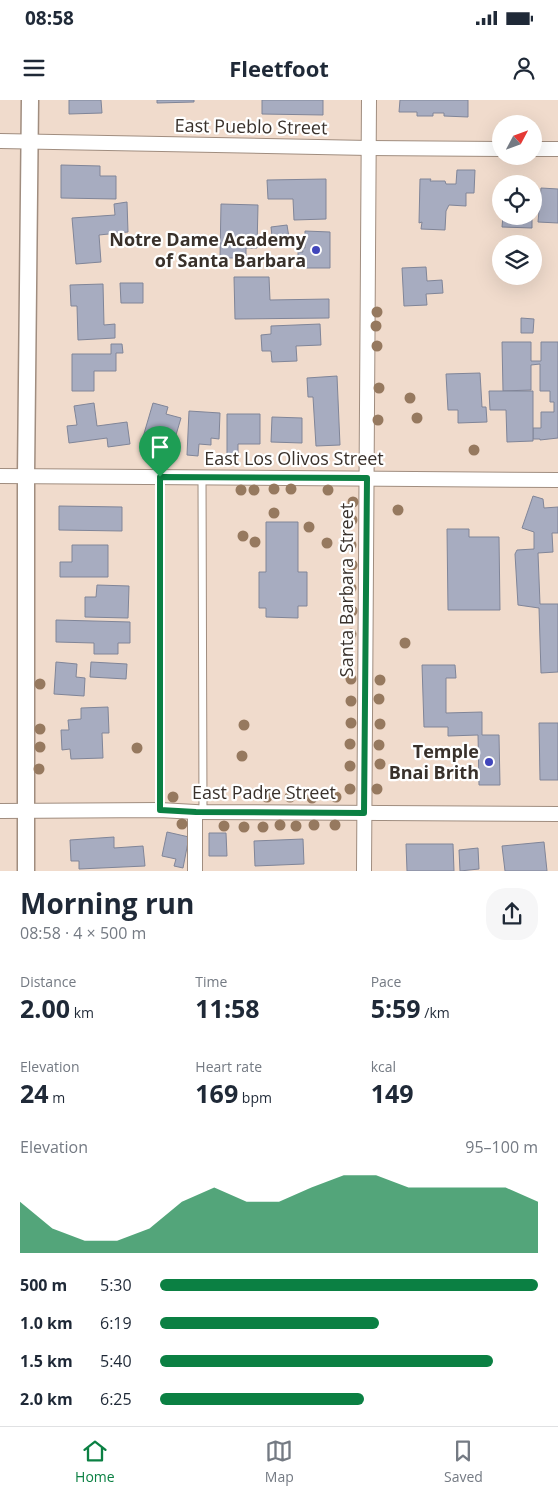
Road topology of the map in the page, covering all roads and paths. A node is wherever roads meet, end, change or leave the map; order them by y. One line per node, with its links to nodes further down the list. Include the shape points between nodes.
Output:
1 (30, 100): 4 (street)
2 (369, 100): 5 (street, Santa Barbara Street)
3 (0, 141): 4 (street, East Pueblo Street)
4 (30, 141): 5 (street, East Pueblo Street); 10 (street)
5 (369, 148): 6 (street, East Pueblo Street); 13 (street, Santa Barbara Street)
6 (492, 149)
7 (542, 149): 8 (street)
8 (558, 149)
9 (0, 476): 10 (street, East Los Olivos Street)
10 (26, 476): 11 (street, East Los Olivos Street); 17 (street)
11 (160, 477): 12 (street, East Los Olivos Street); 15 (lane)
12 (202, 477): 13 (street, East Los Olivos Street); 18 (lane)
13 (367, 478): 14 (street, East Los Olivos Street); 19 (street, Santa Barbara Street)
14 (558, 480)
15 (160, 810): 17 (street, East Padre Street); 18 (street, East Padre Street)
16 (0, 811): 17 (street, East Padre Street)
17 (26, 812): 21 (street)
18 (199, 812): 19 (street, East Padre Street); 22 (street)
19 (364, 813): 20 (street, East Padre Street); 23 (street, Santa Barbara Street)
20 (558, 814)
21 (26, 871)
22 (195, 871)
23 (364, 871)

